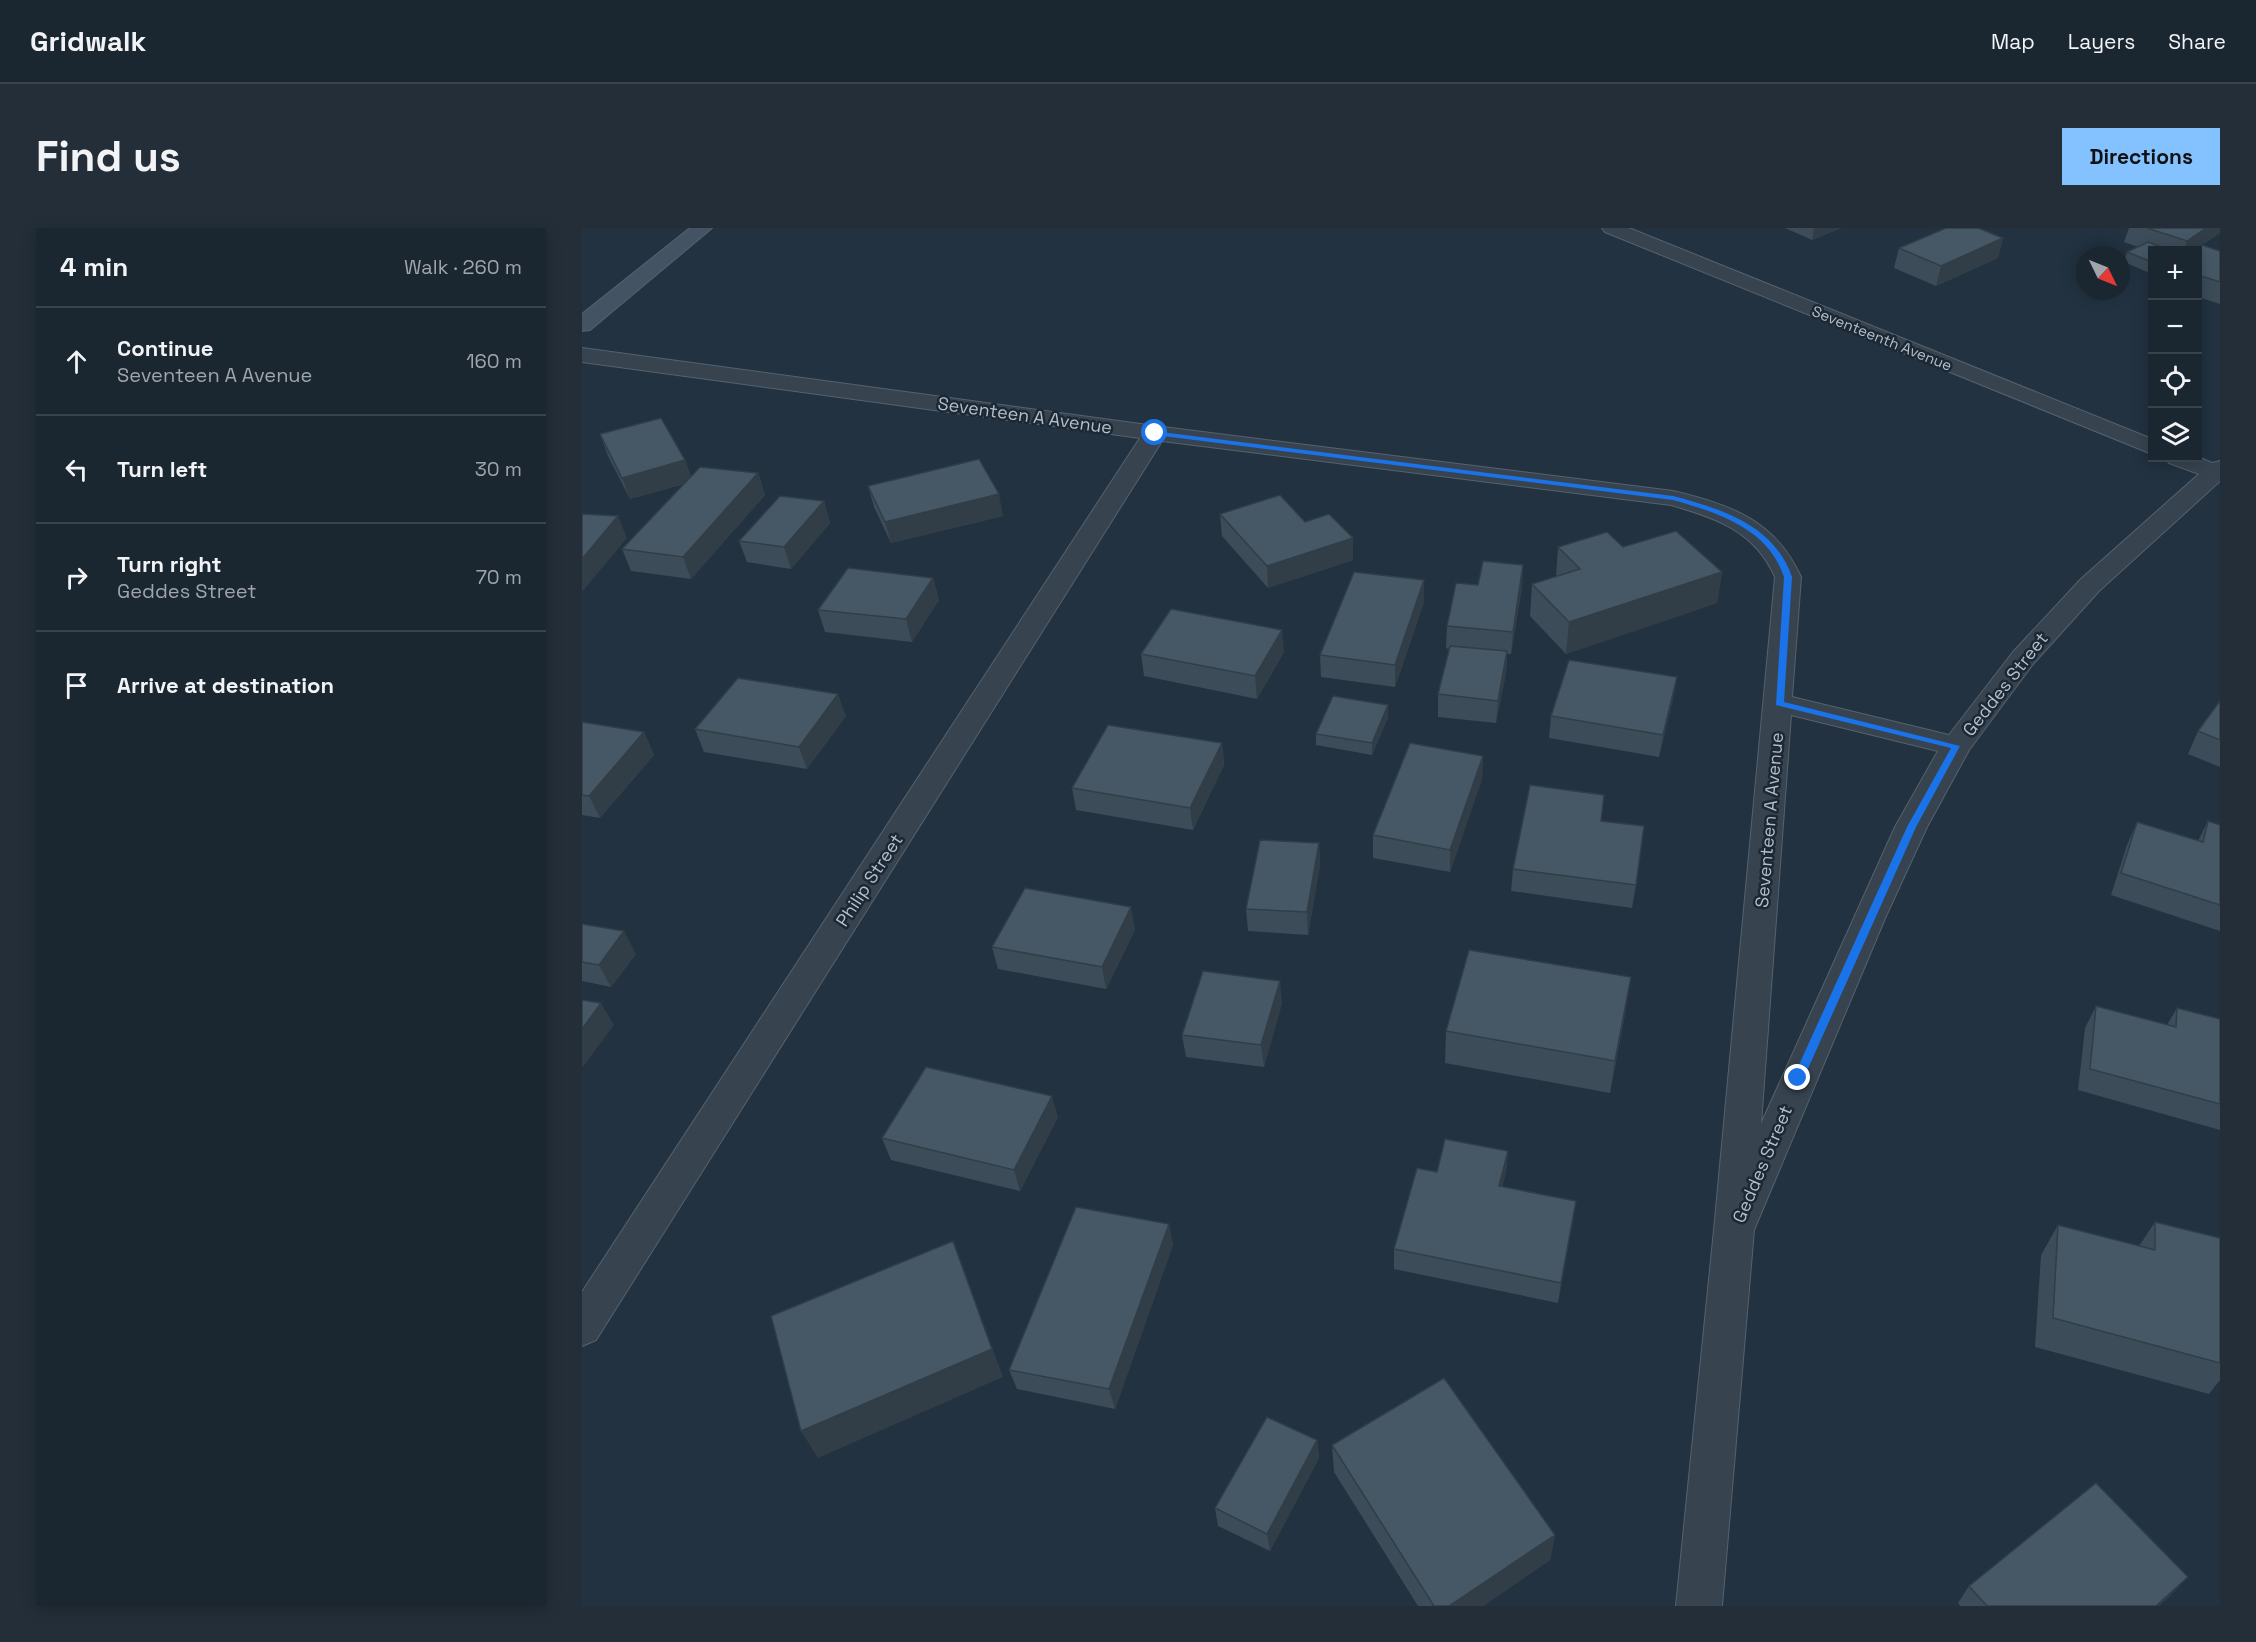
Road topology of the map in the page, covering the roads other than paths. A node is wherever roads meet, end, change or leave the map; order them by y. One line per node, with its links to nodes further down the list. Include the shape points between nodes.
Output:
1 (702, 228): 3 (main road)
2 (1612, 228): 6 (street, Seventeenth Avenue)
3 (582, 324)
4 (582, 355): 5 (street, Seventeen A Avenue)
5 (1155, 433): 9 (street, Seventeen A Avenue, via 1673,498 1716,510 1750,527 1783,561 1788,577); 12 (street, Philip Street)
6 (2148, 445)
7 (2189, 462): 8 (street)
8 (2218, 472): 10 (street, Geddes Street, via 2058,618)
9 (1779, 703): 10 (street); 11 (street, Seventeen A Avenue)
10 (1956, 746): 11 (street, Geddes Street, via 1911,827 1870,916)
11 (1734, 1230): 13 (street, Geddes Street)
12 (582, 1327)
13 (1699, 1606)

